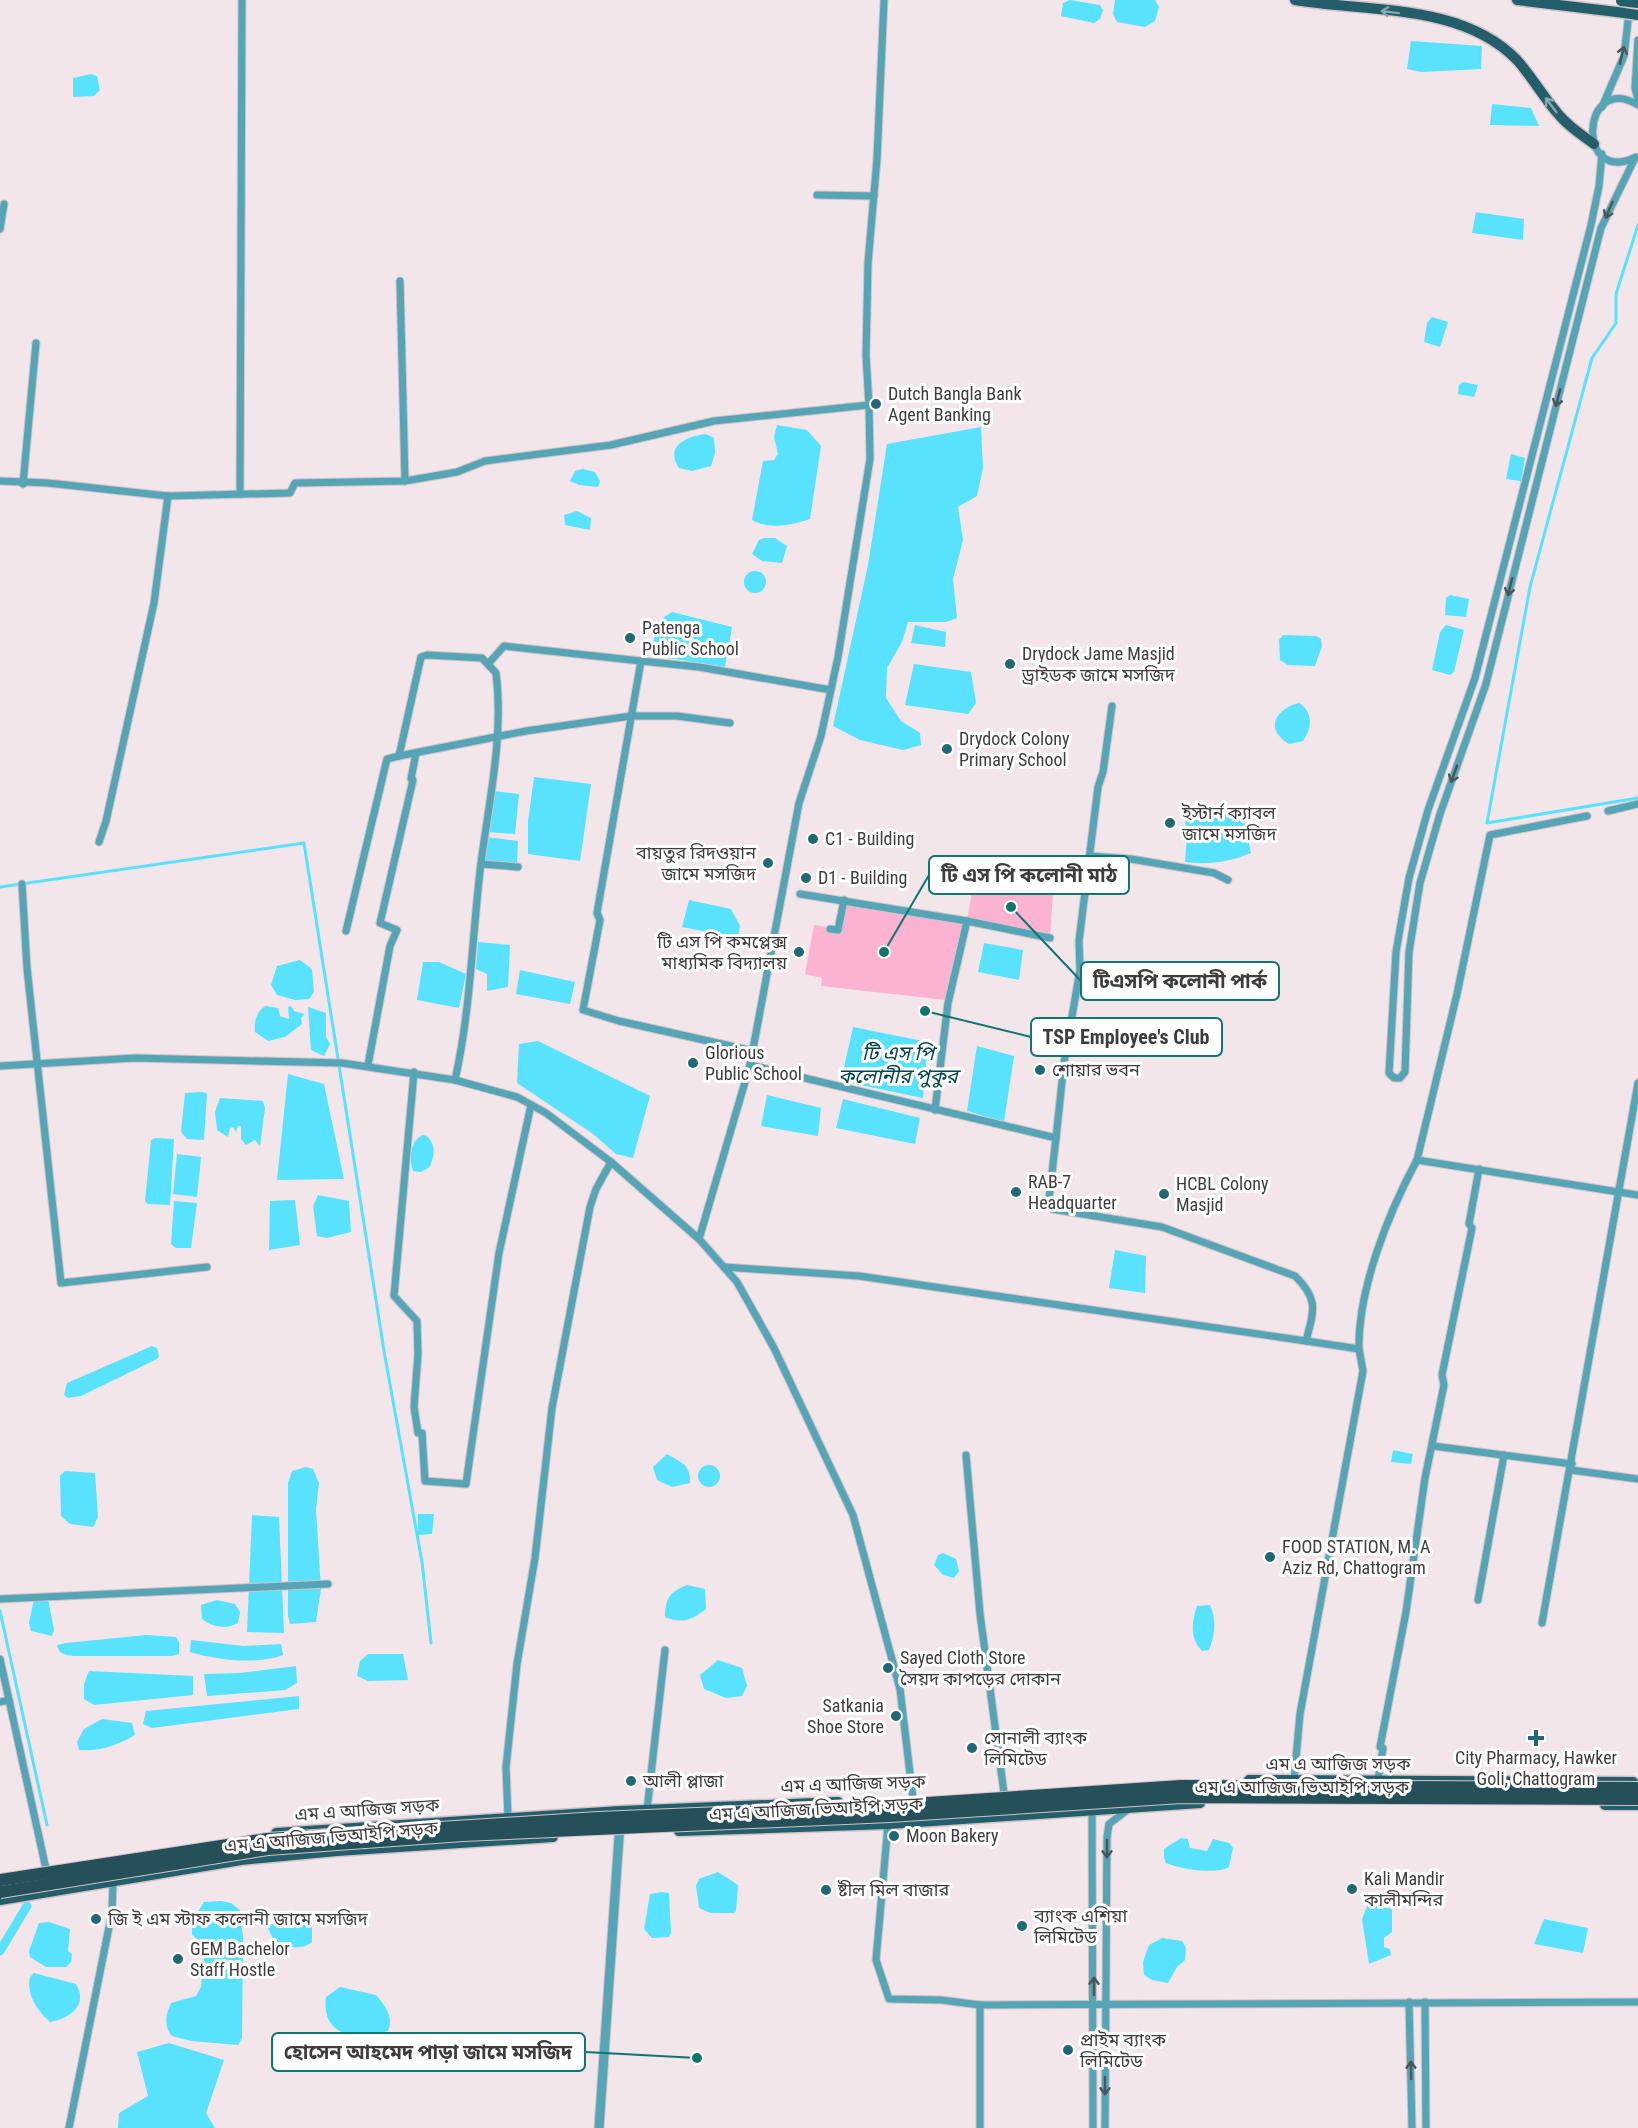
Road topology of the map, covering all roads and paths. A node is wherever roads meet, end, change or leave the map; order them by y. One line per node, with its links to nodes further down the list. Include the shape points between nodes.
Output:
1 (242, 0): 27 (street)
2 (884, 0): 18 (street)
3 (1295, 0): 14 (main road, one-way to 3, via 1558,115 1516,60 1476,33 1437,18)
4 (1517, 0): 9 (main road, bridge)
5 (1615, 0): 7 (main road)
6 (1631, 0): 13 (street, one-way to 6, via 1624,56)
7 (1621, 1): 8 (main road, bridge)
8 (1638, 3)
9 (1638, 15)
10 (1638, 40): 11 (street)
11 (1638, 99)
12 (1638, 105): 13 (street, via 1621,100)
13 (1602, 107): 14 (street, via 1592,124)
14 (1594, 144): 15 (street)
15 (1602, 154): 16 (street, via 1622,161); 16 (street, one-way to 15, via 1601,228 1486,684 1420,883 1409,952 1405,1072 1394,1078 1389,1073 1396,952 1409,878 1428,810 1475,678 1590,225)
16 (1636, 157)
17 (817, 195): 18 (street)
18 (874, 196): 23 (street, via 867,263)
19 (4, 204): 20 (street)
20 (0, 229)
21 (400, 280): 25 (street)
22 (36, 343): 26 (street)
23 (869, 405): 25 (street, via 714,422 611,445 485,461); 31 (street, via 870,459)
24 (0, 481): 26 (street)
25 (405, 481): 27 (street, via 295,483 290,493)
26 (23, 484): 28 (street, via 48,483)
27 (240, 494): 28 (street)
28 (168, 496): 41 (street, via 154,603)
29 (641, 661): 30 (street, via 504,646); 31 (street); 33 (street)
30 (488, 664): 35 (street, via 496,673 498,685); 37 (street, via 482,658 421,657)
31 (831, 690): 53 (street, via 800,803)
32 (1112, 706): 42 (street)
33 (631, 716): 34 (street, via 677,716); 35 (street); 53 (street, via 607,843 597,913 600,920 583,1010 619,1022)
34 (730, 723)
35 (496, 737): 36 (street); 43 (street)
36 (416, 753): 37 (street); 55 (street, via 380,923 397,930 390,946)
37 (399, 756): 51 (street, via 387,759)
38 (1638, 804): 39 (street)
39 (1608, 811)
40 (1587, 816): 64 (street, via 1490,835)
41 (99, 843)
42 (1089, 856): 45 (street, via 1214,873); 63 (street, via 1079,941 1080,970)
43 (481, 864): 44 (street); 59 (street, via 465,1035)
44 (518, 867)
45 (1228, 880)
46 (22, 884): 54 (street)
47 (800, 894): 48 (street)
48 (844, 900): 49 (street); 50 (street, via 838,930)
49 (967, 921): 52 (street); 62 (street, via 948,1003)
50 (830, 929)
51 (346, 931)
52 (1050, 938)
53 (753, 1051): 56 (street)
54 (38, 1065): 55 (street, via 135,1058); 57 (street); 70 (street, via 62,1283)
55 (368, 1065): 58 (street)
56 (750, 1065): 62 (street); 69 (street)
57 (0, 1066)
58 (414, 1072): 59 (street); 61 (street, via 394,1296 417,1321 414,1407 418,1433 422,1433 425,1481 466,1484 499,1253)
59 (455, 1080): 61 (street, via 517,1097)
60 (1638, 1083): 67 (street)
61 (531, 1105): 65 (street)
62 (935, 1110): 63 (street)
63 (1056, 1138): 72 (street, via 1048,1199 1052,1209 1162,1227 1295,1276 1310,1291 1313,1301)
64 (1417, 1160): 66 (street); 73 (street, via 1378,1245 1361,1320)
65 (611, 1162): 69 (street); 100 (street, via 590,1207 552,1408 535,1558 512,1705 506,1767)
66 (1479, 1170): 67 (street); 74 (street)
67 (1617, 1192): 68 (street); 77 (street)
68 (1638, 1196)
69 (699, 1239): 71 (street)
70 (207, 1267)
71 (724, 1267): 72 (street, via 859,1276); 93 (street, via 737,1282 774,1348 853,1515 900,1689)
72 (1306, 1341): 73 (street)
73 (1359, 1348): 87 (street, via 1363,1371 1300,1714)
74 (1433, 1446): 76 (street); 88 (street, via 1380,1747 1383,1748)
75 (966, 1455): 92 (street, via 980,1614)
76 (1504, 1455): 77 (street); 81 (street)
77 (1571, 1467): 78 (street); 82 (street)
78 (1638, 1479)
79 (328, 1584): 80 (street)
80 (0, 1599)
81 (1478, 1600)
82 (1542, 1623)
83 (665, 1650): 97 (street)
84 (0, 1659): 85 (street)
85 (9, 1700): 86 (street); 103 (street)
86 (0, 1702)
87 (1294, 1780): 88 (main road, এম এ আজিজ সড়ক); 90 (main road, এম এ আজিজ সড়ক, via 1197,1780)
88 (1378, 1780): 89 (main road, এম এ আজিজ সড়ক)
89 (1638, 1782)
90 (1092, 1787): 92 (main road, এম এ আজিজ সড়ক); 98 (street)
91 (1638, 1788): 104 (highway, bridge, via 1182,1786 867,1807 576,1819 267,1839)
92 (1004, 1792): 93 (main road, এম এ আজিজ সড়ক)
93 (913, 1799): 97 (main road, এম এ আজিজ সড়ক)
94 (1638, 1799): 106 (highway, bridge, via 1181,1797 890,1816 453,1836 268,1849)
95 (1638, 1805): 96 (main road, এম এ আজিজ ভিআইপি সড়ক)
96 (1136, 1806): 98 (main road, এম এ আজিজ ভিআইপি সড়ক); 111 (street, one-way to 111, via 1109,1824)
97 (647, 1810): 99 (main road, এম এ আজিজ সড়ক)
98 (1093, 1810): 101 (main road, এম এ আজিজ ভিআইপি সড়ক); 113 (street, one-way to 98)
99 (620, 1811): 100 (main road, এম এ আজিজ সড়ক); 102 (street)
100 (508, 1818): 103 (main road, এম এ আজিজ সড়ক, via 267,1834)
101 (888, 1824): 102 (main road, এম এ আজিজ ভিআইপি সড়ক); 112 (street, via 876,1959 889,1999)
102 (619, 1833): 105 (main road, এম এ আজিজ ভিআইপি সড়ক, via 241,1860); 115 (street)
103 (46, 1869): 104 (main road, এম এ আজিজ সড়ক)
104 (0, 1878)
105 (113, 1882): 107 (main road, এম এ আজিজ ভিআইপি সড়ক); 114 (street, via 112,1912)
106 (0, 1892)
107 (0, 1900)
108 (1409, 2002): 109 (street); 111 (street); 119 (street, one-way to 108)
109 (1425, 2002): 110 (street); 120 (street)
110 (1638, 2002)
111 (1105, 2004): 113 (street); 118 (street, one-way to 118)
112 (980, 2005): 113 (street); 116 (street)
113 (1094, 2005): 117 (street)
114 (69, 2128)
115 (599, 2128)
116 (980, 2128)
117 (1093, 2128)
118 (1105, 2128)
119 (1412, 2128)
120 (1426, 2128)

